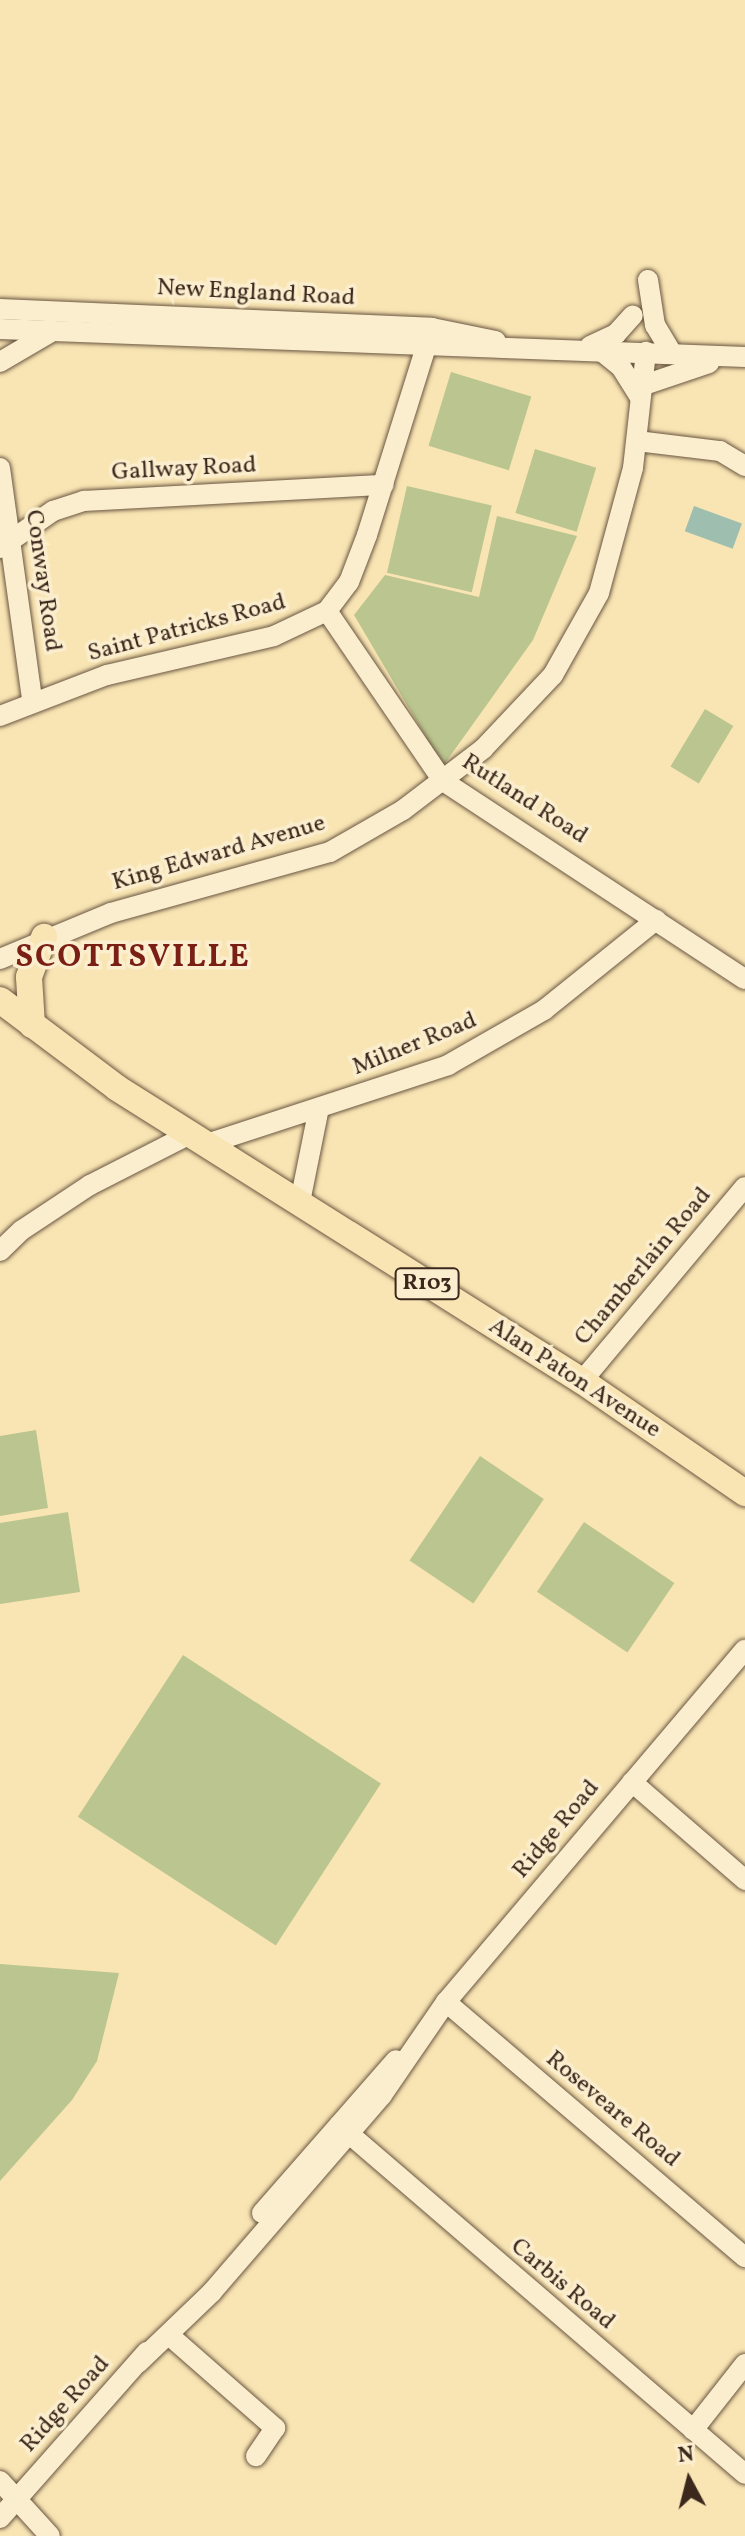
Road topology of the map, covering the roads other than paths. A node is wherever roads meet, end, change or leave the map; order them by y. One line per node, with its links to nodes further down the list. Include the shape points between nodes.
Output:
1 (648, 280): 9 (street, via 655,325)
2 (0, 309): 6 (street, New England Road)
3 (633, 315): 7 (street, via 616,334)
4 (0, 329): 5 (street, New England Road)
5 (54, 330): 6 (street, New England Road); 11 (street)
6 (430, 337): 7 (street, New England Road); 16 (street, Saint Patricks Road)
7 (578, 349): 8 (street, New England Road)
8 (600, 350): 12 (street, New England Road); 12 (street, via 621,367)
9 (672, 353): 10 (street, New England Road); 12 (street, New England Road)
10 (745, 357): 12 (street)
11 (0, 362)
12 (640, 370): 13 (street, King Edward Avenue)
13 (637, 441): 14 (street, via 720,451); 21 (street, King Edward Avenue, via 608,567 574,645 522,711)
14 (745, 466)
15 (0, 468): 17 (street, Conway Road)
16 (384, 485): 17 (street, Gallway Road, via 84,501 53,511); 18 (street, Saint Patricks Road, via 349,582)
17 (6, 544): 19 (street, Conway Road)
18 (327, 611): 19 (street, Saint Patricks Road, via 274,636 107,675); 21 (street, Rutland Road)
19 (32, 700): 20 (street, Saint Patricks Road)
20 (0, 716)
21 (443, 781): 22 (street, Rutland Road); 23 (street, King Edward Avenue, via 330,852)
22 (656, 920): 25 (street, Rutland Road); 30 (street, Milner Road, via 588,979 495,1041 448,1065)
23 (44, 937): 24 (street, King Edward Avenue); 28 (main road, via 29,977)
24 (0, 959)
25 (745, 979)
26 (0, 1000): 28 (main road, Alan Paton Avenue / R103)
27 (0, 1017): 29 (main road, Alan Paton Avenue / R103, via 63,1063)
28 (32, 1025): 29 (main road, Alan Paton Avenue / R103)
29 (117, 1088): 31 (main road, Alan Paton Avenue / R103)
30 (319, 1108): 31 (street, Milner Road); 33 (street)
31 (199, 1139): 33 (main road, Alan Paton Avenue / R103); 34 (street, Milner Road, via 90,1185)
32 (745, 1187): 35 (street, Chamberlain Road)
33 (300, 1202): 35 (main road, Alan Paton Avenue / R103)
34 (0, 1251)
35 (582, 1381): 36 (main road, Alan Paton Avenue / R103)
36 (745, 1493)
37 (745, 1650): 38 (street, Ridge Road)
38 (632, 1782): 39 (street); 40 (street, Ridge Road)
39 (745, 1880)
40 (446, 2002): 41 (street, Ridge Road, via 382,2095); 42 (street, Roseveare Road)
41 (343, 2128): 43 (street, Ridge Road); 44 (street, Ridge Road); 46 (street, Carbis Road)
42 (745, 2257)
43 (170, 2336): 44 (street, Ridge Road); 47 (street, via 275,2428)
44 (138, 2363): 50 (street, Ridge Road)
45 (745, 2364): 46 (street)
46 (693, 2430): 48 (street, Carbis Road)
47 (256, 2456)
48 (745, 2474)
49 (0, 2481): 50 (street)
50 (18, 2497): 51 (street, Ridge Road); 52 (street)
51 (0, 2518)
52 (50, 2536)

